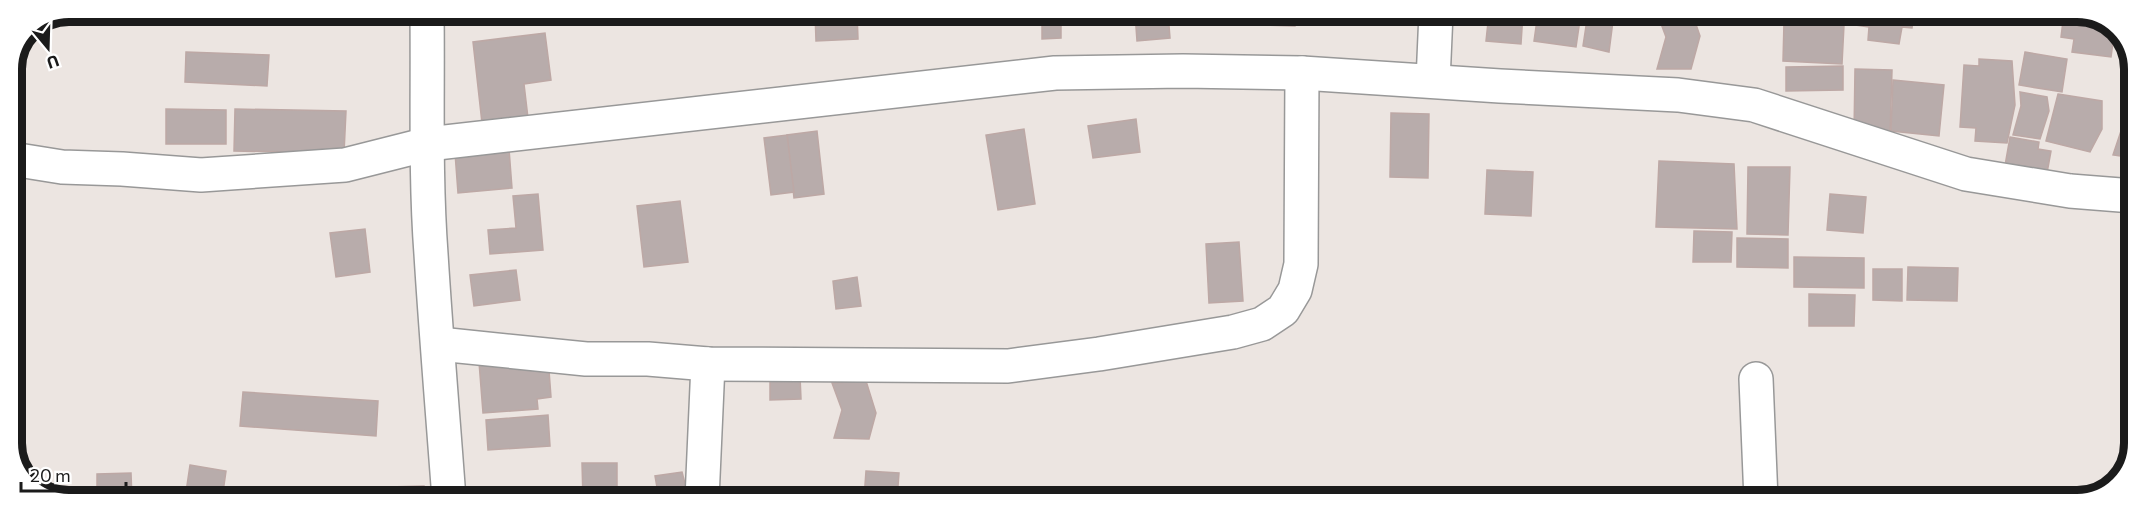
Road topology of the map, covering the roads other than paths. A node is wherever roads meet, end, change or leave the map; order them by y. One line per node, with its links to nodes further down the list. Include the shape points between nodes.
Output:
1 (428, 23): 5 (street)
2 (1436, 23): 4 (street)
3 (1302, 72): 4 (street); 5 (street, via 1055,73); 9 (street, via 1300,264 1295,290 1283,310 1262,324 1133,349 1008,366)
4 (1433, 81): 7 (street, via 1678,95 1754,105 1966,174)
5 (428, 144): 6 (street, via 345,165 201,175 62,167); 8 (street, via 430,252)
6 (22, 161)
7 (2123, 195)
8 (439, 344): 9 (street, via 586,358); 11 (street)
9 (708, 364): 12 (street)
10 (1756, 379): 13 (street)
11 (448, 490)
12 (702, 490)
13 (1761, 490)

